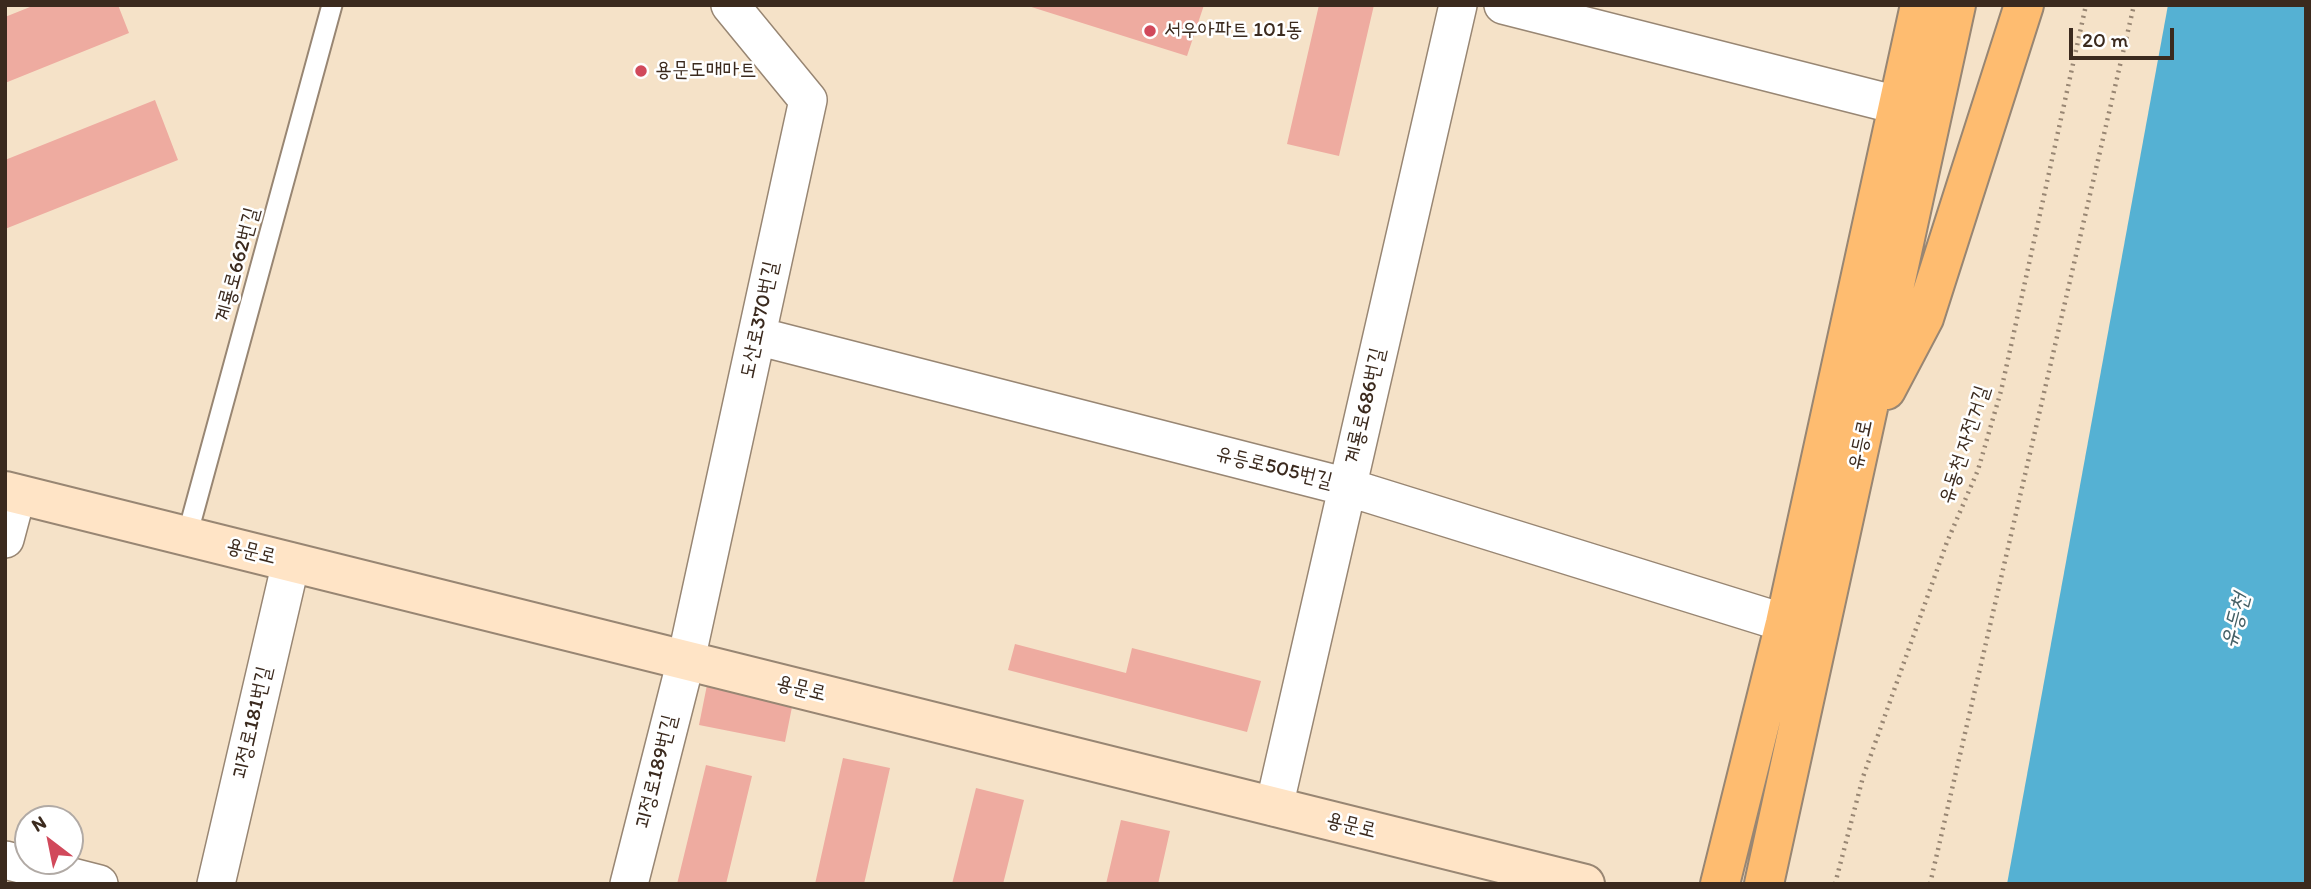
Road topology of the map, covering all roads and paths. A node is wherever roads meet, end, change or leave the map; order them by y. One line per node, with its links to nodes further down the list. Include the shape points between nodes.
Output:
1 (332, 5): 15 (lane, 계룡로662번길)
2 (730, 5): 11 (street, 도산로370번길, via 808,100)
3 (1458, 5): 13 (street, 계룡로686번길)
4 (1503, 5): 10 (street)
5 (1920, 5): 10 (main road, 유등로)
6 (1956, 5): 12 (main road, 유등로)
7 (2024, 5): 12 (main road, via 1924,318)
8 (2086, 5): 28 (path, 유동천 자전거길, via 2001,391 1978,470 1947,541 1863,777)
9 (2134, 5): 29 (path)
10 (1897, 105): 18 (main road, 유등로)
11 (757, 336): 13 (street, 유등로505번길); 19 (street, 도산로370번길)
12 (1865, 428): 27 (main road, 유등로)
13 (1347, 487): 18 (street, 유등로505번길); 20 (street, 계룡로686번길)
14 (11, 493): 15 (street, 용문로); 16 (street, 용문로)
15 (187, 537): 17 (street, 용문로)
16 (5, 539)
17 (290, 562): 19 (street, 용문로); 23 (street, 괴정로181번길)
18 (1786, 623): 26 (main road, 유등로)
19 (686, 660): 20 (street, 용문로); 24 (street, 괴정로189번길)
20 (1273, 807): 25 (street, 용문로)
21 (5, 860): 22 (street)
22 (99, 884)
23 (216, 884)
24 (629, 884)
25 (1585, 884)
26 (1720, 884)
27 (1764, 884)
28 (1835, 884)
29 (1930, 884)

